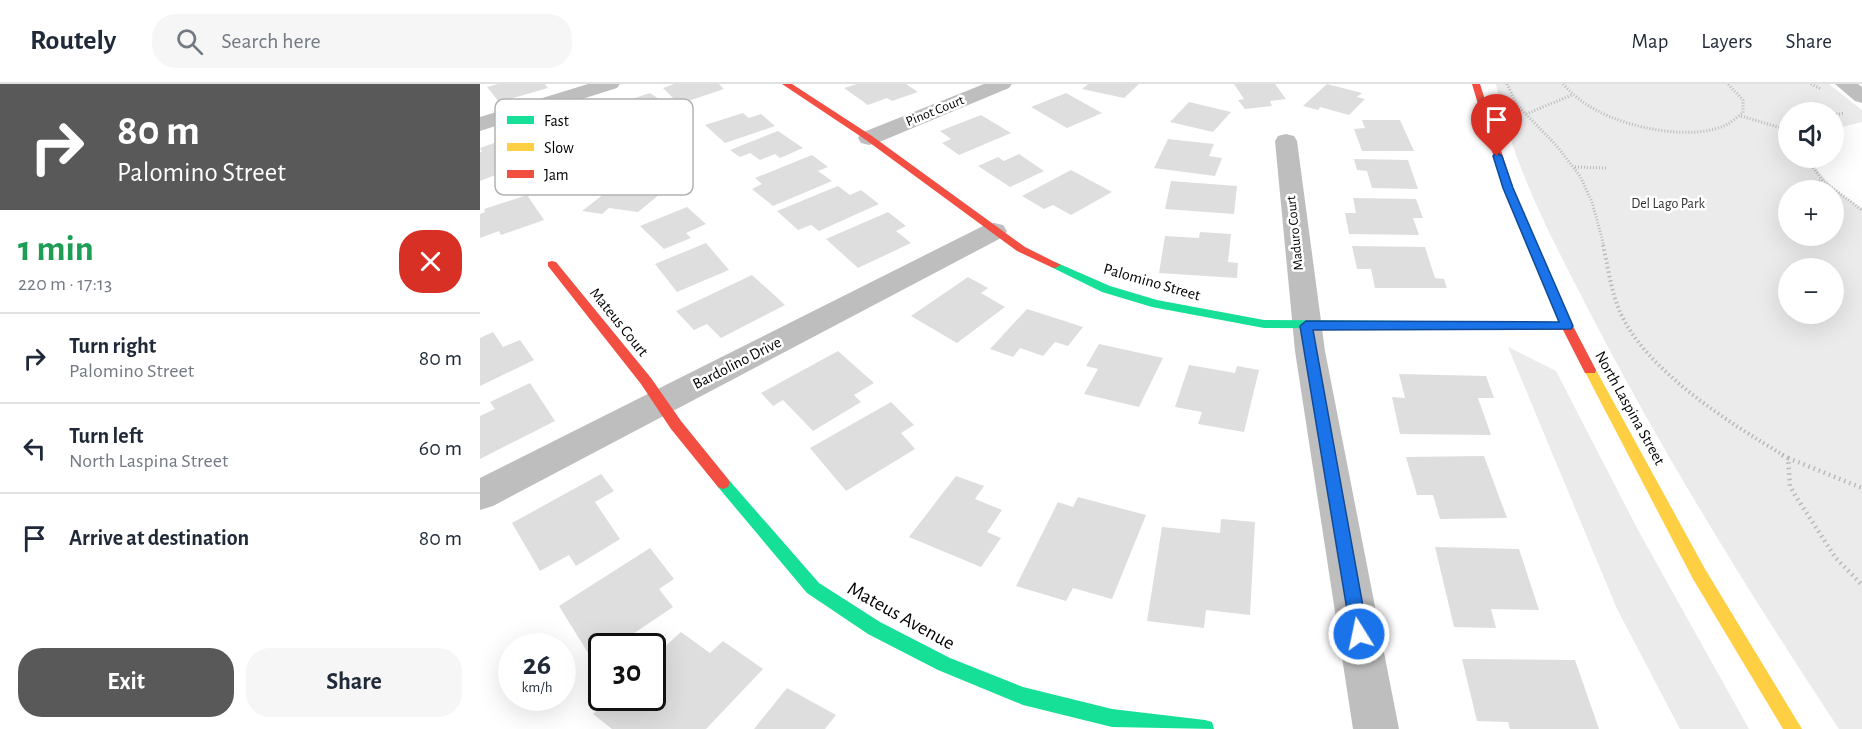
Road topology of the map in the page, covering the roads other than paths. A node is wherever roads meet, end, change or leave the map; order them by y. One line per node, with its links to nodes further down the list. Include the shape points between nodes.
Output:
1 (610, 84): 7 (street)
2 (786, 84): 10 (street, Palomino Street)
3 (1002, 84): 10 (street, Pinot Court)
4 (1476, 84): 15 (street, North Laspina Street, via 1508,188)
5 (1845, 84): 6 (street)
6 (1862, 97)
7 (561, 99)
8 (495, 119): 9 (street)
9 (480, 124)
10 (868, 138): 12 (street, Palomino Street)
11 (1286, 141): 14 (street, Maduro Court)
12 (994, 231): 14 (street, Palomino Street, via 1021,249 1116,292 1209,316); 16 (street, Bardolino Drive)
13 (552, 264): 16 (street, Mateus Court)
14 (1306, 326): 15 (street, Palomino Street); 19 (street, Maduro Court)
15 (1566, 326): 20 (street, North Laspina Street, via 1699,573)
16 (660, 402): 17 (street, Bardolino Drive); 18 (street, Mateus Avenue, via 754,521 813,588 874,628 944,664 1023,696 1112,718)
17 (480, 495)
18 (1205, 729)
19 (1376, 729)
20 (1793, 729)

